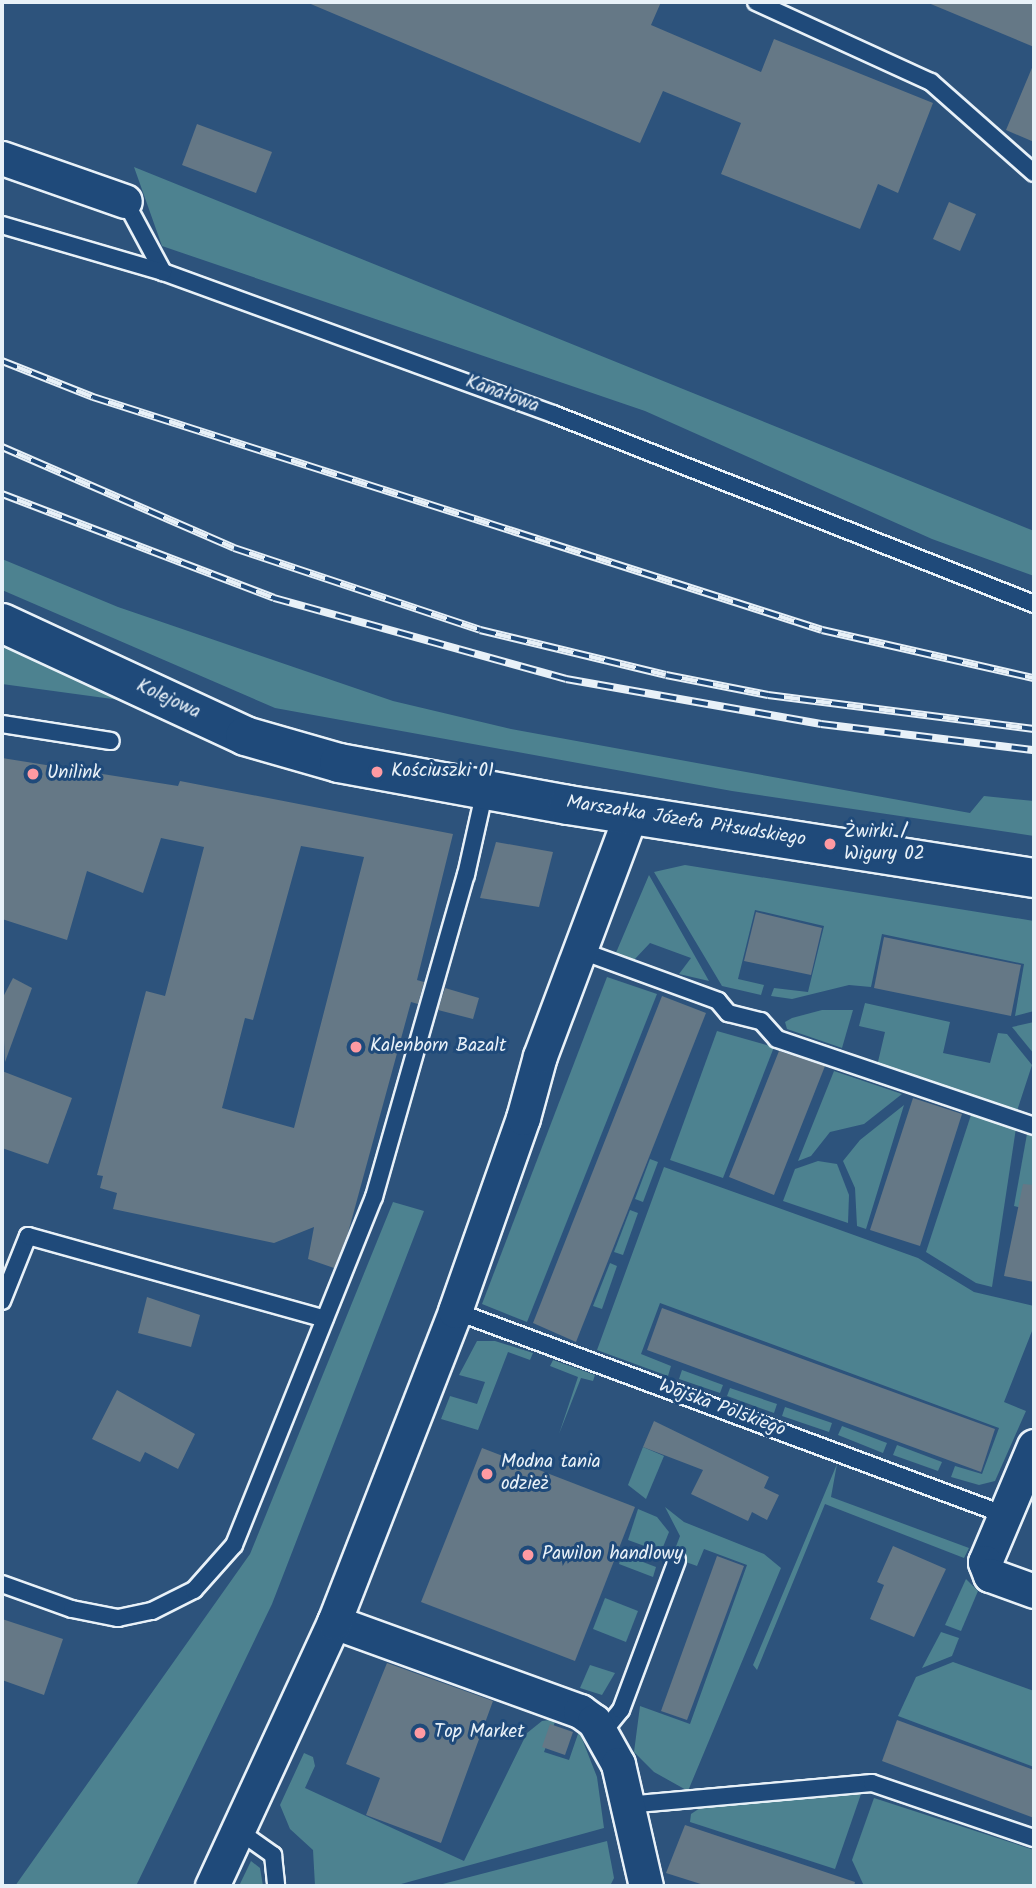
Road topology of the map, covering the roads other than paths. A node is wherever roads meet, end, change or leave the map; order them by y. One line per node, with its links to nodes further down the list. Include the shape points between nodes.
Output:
1 (756, 2): 3 (lane, via 931,82)
2 (2, 158): 4 (street)
3 (1034, 173)
4 (125, 201): 6 (lane)
5 (2, 225): 6 (lane, Kanałowa)
6 (163, 272): 7 (lane, Kanałowa, via 553,414)
7 (1034, 604)
8 (2, 623): 11 (street, Kolejowa, via 245,736)
9 (2, 724): 10 (lane)
10 (111, 741)
11 (339, 763): 12 (street, Marszałka Józefa Piłsudskiego)
12 (485, 790): 13 (street, Marszałka Józefa Piłsudskiego); 19 (lane, via 466,875 374,1197)
13 (631, 814): 14 (street, Marszałka Józefa Piłsudskiego); 15 (street)
14 (1034, 878)
15 (579, 950): 16 (lane, via 718,1001 728,1013 761,1021 776,1039); 18 (street)
16 (1034, 1126)
17 (2, 1301): 19 (lane, via 28,1236)
18 (455, 1311): 21 (lane, Wojska Polskiego); 25 (street)
19 (325, 1319): 23 (lane, via 234,1545 194,1590 152,1611 118,1618 72,1609)
20 (1034, 1446): 24 (street, via 985,1562 986,1569)
21 (989, 1509)
22 (677, 1560): 26 (lane, via 621,1710)
23 (2, 1584)
24 (1034, 1591)
25 (334, 1622): 26 (street, via 580,1711); 28 (street)
26 (603, 1732): 27 (street, via 618,1764)
27 (626, 1805): 29 (lane, via 872,1783); 32 (street)
28 (239, 1831): 30 (street); 31 (lane, via 273,1855)
29 (1034, 1838)
30 (212, 1886)
31 (276, 1886)
32 (646, 1886)

